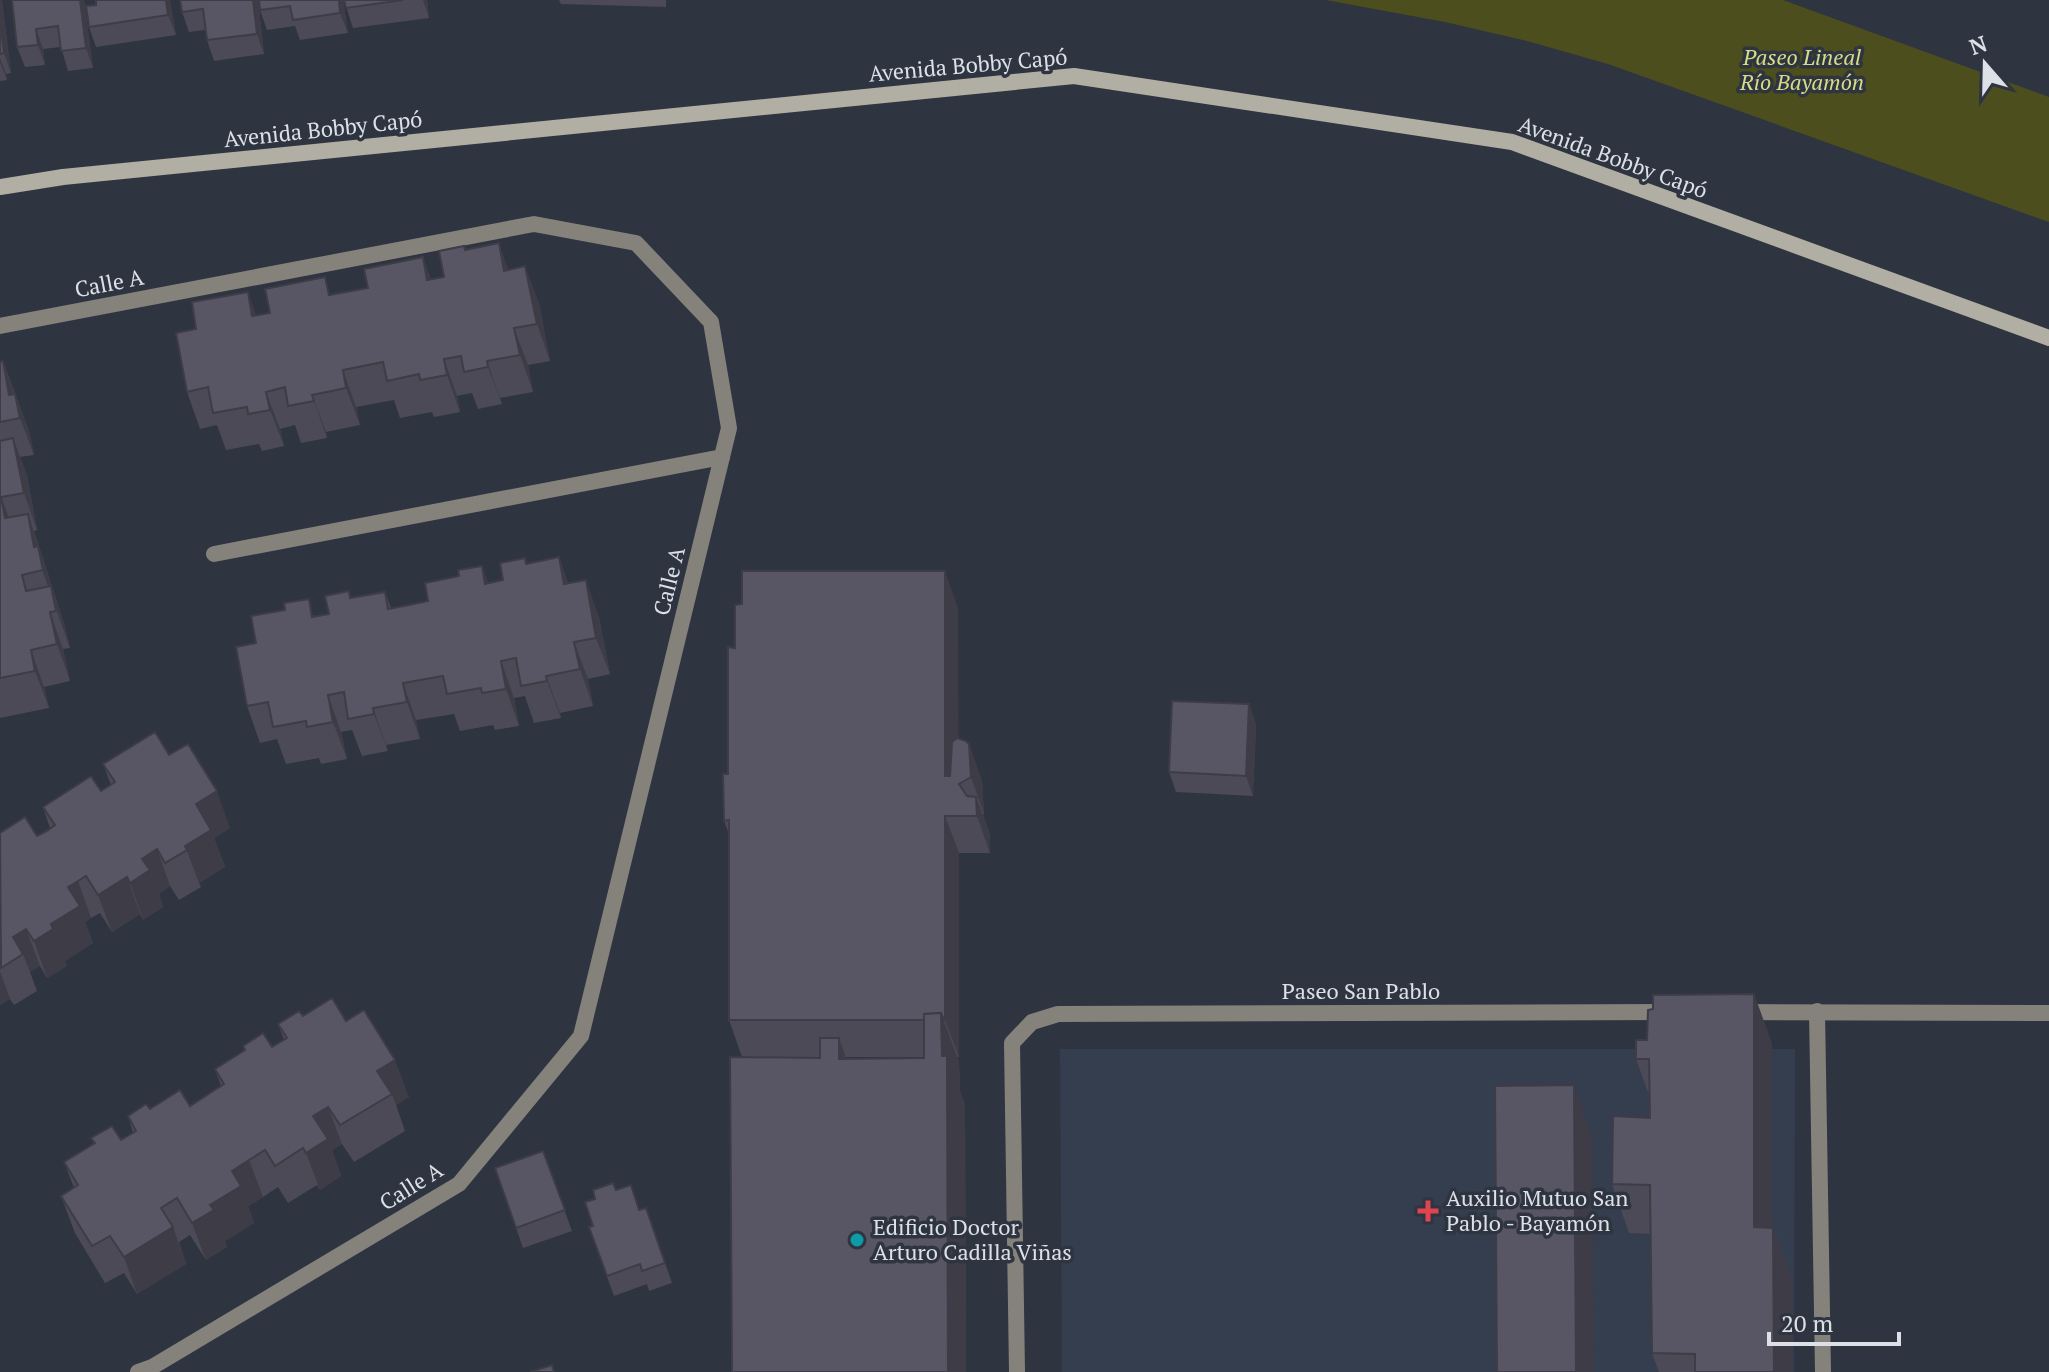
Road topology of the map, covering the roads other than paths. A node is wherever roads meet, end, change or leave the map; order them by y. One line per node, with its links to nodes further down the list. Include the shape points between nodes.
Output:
1 (0, 187): 3 (street, Avenida Bobby Capó, via 1074,76 1512,142)
2 (0, 326): 4 (street, Calle A, via 534,224 636,243 711,322 729,428)
3 (2049, 338)
4 (722, 457): 5 (street); 10 (street, Calle A, via 581,1036 459,1184)
5 (214, 554)
6 (1817, 1011): 8 (street); 9 (street); 12 (street)
7 (1690, 1012): 11 (street, Paseo San Pablo, via 1058,1014 1032,1022 1012,1043)
8 (1722, 1012)
9 (2049, 1013)
10 (138, 1372)
11 (1017, 1372)
12 (1823, 1372)

